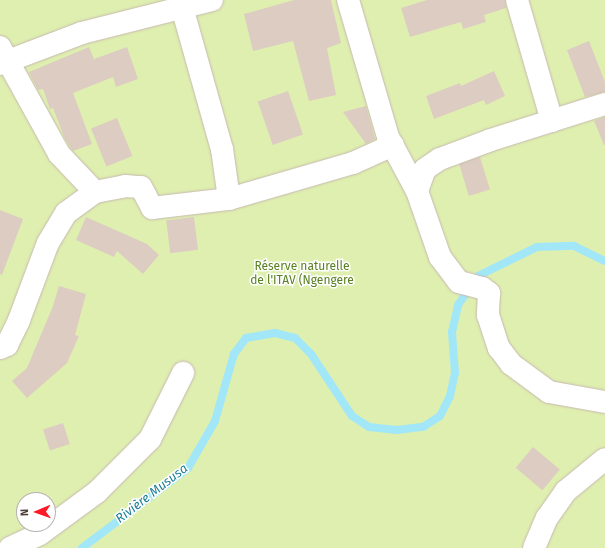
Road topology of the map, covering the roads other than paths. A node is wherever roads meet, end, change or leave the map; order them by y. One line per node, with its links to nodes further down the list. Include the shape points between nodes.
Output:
1 (212, 0): 4 (street)
2 (348, 0): 8 (street)
3 (517, 0): 7 (street)
4 (181, 5): 5 (street); 11 (street, via 222,149)
5 (2, 57): 10 (street, via 59,154)
6 (605, 104): 7 (street)
7 (552, 121): 9 (street, via 440,159 425,169)
8 (393, 145): 9 (street); 11 (street, via 353,163)
9 (417, 191): 14 (street, via 440,257 459,282 482,288 489,293 488,315 499,348 511,364 549,392)
10 (95, 192): 11 (street, via 125,186 141,187 152,208); 12 (street, via 66,213 48,243 20,320 7,345)
11 (229, 199)
12 (0, 348)
13 (184, 373): 16 (street, via 150,439 102,487 40,534)
14 (605, 402)
15 (605, 459): 17 (street, via 566,491 548,518)
16 (10, 548)
17 (534, 548)

